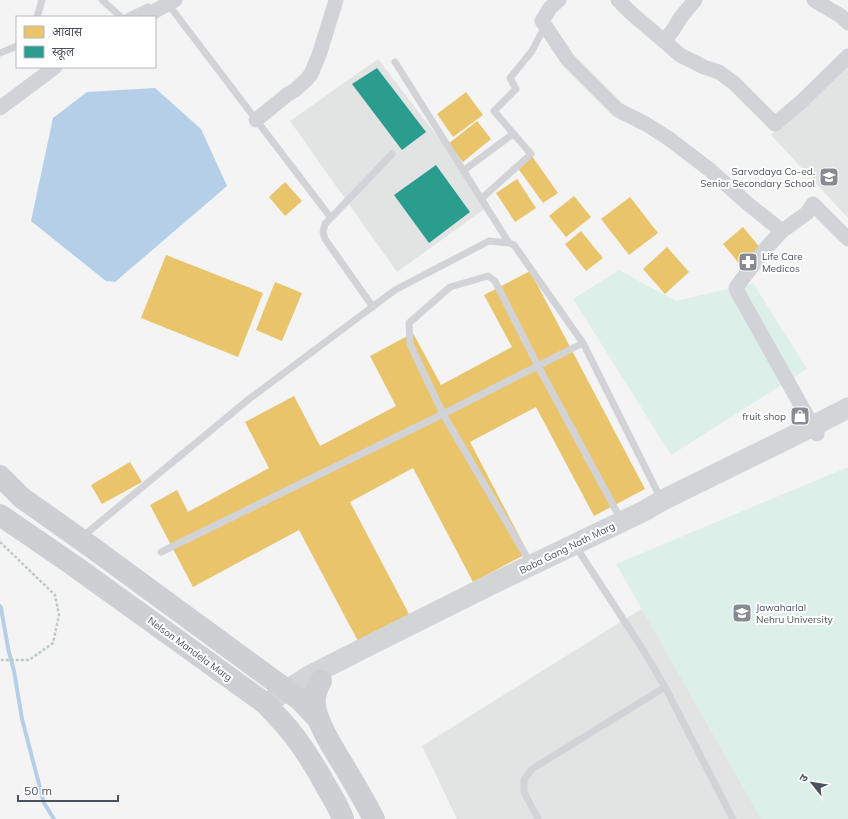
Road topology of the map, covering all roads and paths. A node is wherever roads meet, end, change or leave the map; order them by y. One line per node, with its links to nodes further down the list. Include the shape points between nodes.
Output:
1 (42, 0): 9 (lane)
2 (102, 0): 10 (lane)
3 (336, 0): 22 (street, via 319,54 307,79)
4 (559, 0): 14 (street, via 542,21)
5 (618, 0): 15 (street)
6 (695, 0): 15 (street)
7 (814, 0): 13 (street)
8 (168, 1): 11 (lane); 12 (street); 22 (lane)
9 (37, 16)
10 (120, 16)
11 (130, 16)
12 (146, 16)
13 (848, 23)
14 (545, 26): 23 (lane, via 532,51 510,78 516,89 494,111); 28 (street, via 568,60 618,110 668,138)
15 (664, 41): 18 (street, via 680,55 718,72 734,83 775,124)
16 (16, 46): 17 (lane)
17 (0, 52)
18 (848, 56)
19 (395, 62): 25 (lane)
20 (54, 68): 21 (street)
21 (0, 108)
22 (256, 120): 27 (lane)
23 (513, 134): 25 (lane); 26 (lane, via 531,154)
24 (392, 154): 27 (lane)
25 (463, 171): 26 (lane)
26 (481, 199): 30 (lane)
27 (331, 218): 31 (lane, via 323,228 324,239)
28 (782, 231): 29 (street, via 806,213 813,204); 37 (street, via 736,288)
29 (848, 239)
30 (509, 242): 31 (lane, via 489,241 395,290); 32 (lane, via 514,245)
31 (373, 307): 42 (lane, via 249,399)
32 (583, 343): 33 (lane); 39 (lane)
33 (538, 366): 35 (lane); 35 (lane, via 495,281 488,276 450,287 409,323 410,344); 40 (lane)
34 (848, 408): 37 (street, Baba Gang Nath Marg)
35 (443, 414): 44 (lane); 46 (lane)
36 (848, 420): 37 (street, Baba Gang Nath Marg)
37 (816, 430): 39 (street, Baba Gang Nath Marg)
38 (0, 476): 42 (main road, via 22,498)
39 (665, 504): 45 (street, Baba Gang Nath Marg, via 648,520); 46 (street, Baba Gang Nath Marg, via 644,511)
40 (618, 514)
41 (0, 515): 51 (main road, Nelson Mandela Marg, via 80,569)
42 (80, 539): 50 (main road)
43 (0, 542): 47 (path, via 55,595 59,614 53,643 29,660)
44 (161, 552)
45 (580, 553): 48 (street, Baba Gang Nath Marg); 49 (lane)
46 (532, 565): 50 (street, Baba Gang Nath Marg, via 309,676)
47 (0, 660)
48 (321, 681): 50 (street, Baba Gang Nath Marg); 52 (main road, via 314,706)
49 (665, 687): 55 (lane, via 532,769 524,780 524,792); 56 (lane)
50 (293, 694): 51 (street); 52 (main road)
51 (272, 710): 53 (main road, Nelson Mandela Marg, via 295,736)
52 (319, 720): 54 (main road)
53 (343, 819)
54 (374, 819)
55 (538, 819)
56 (733, 819)

